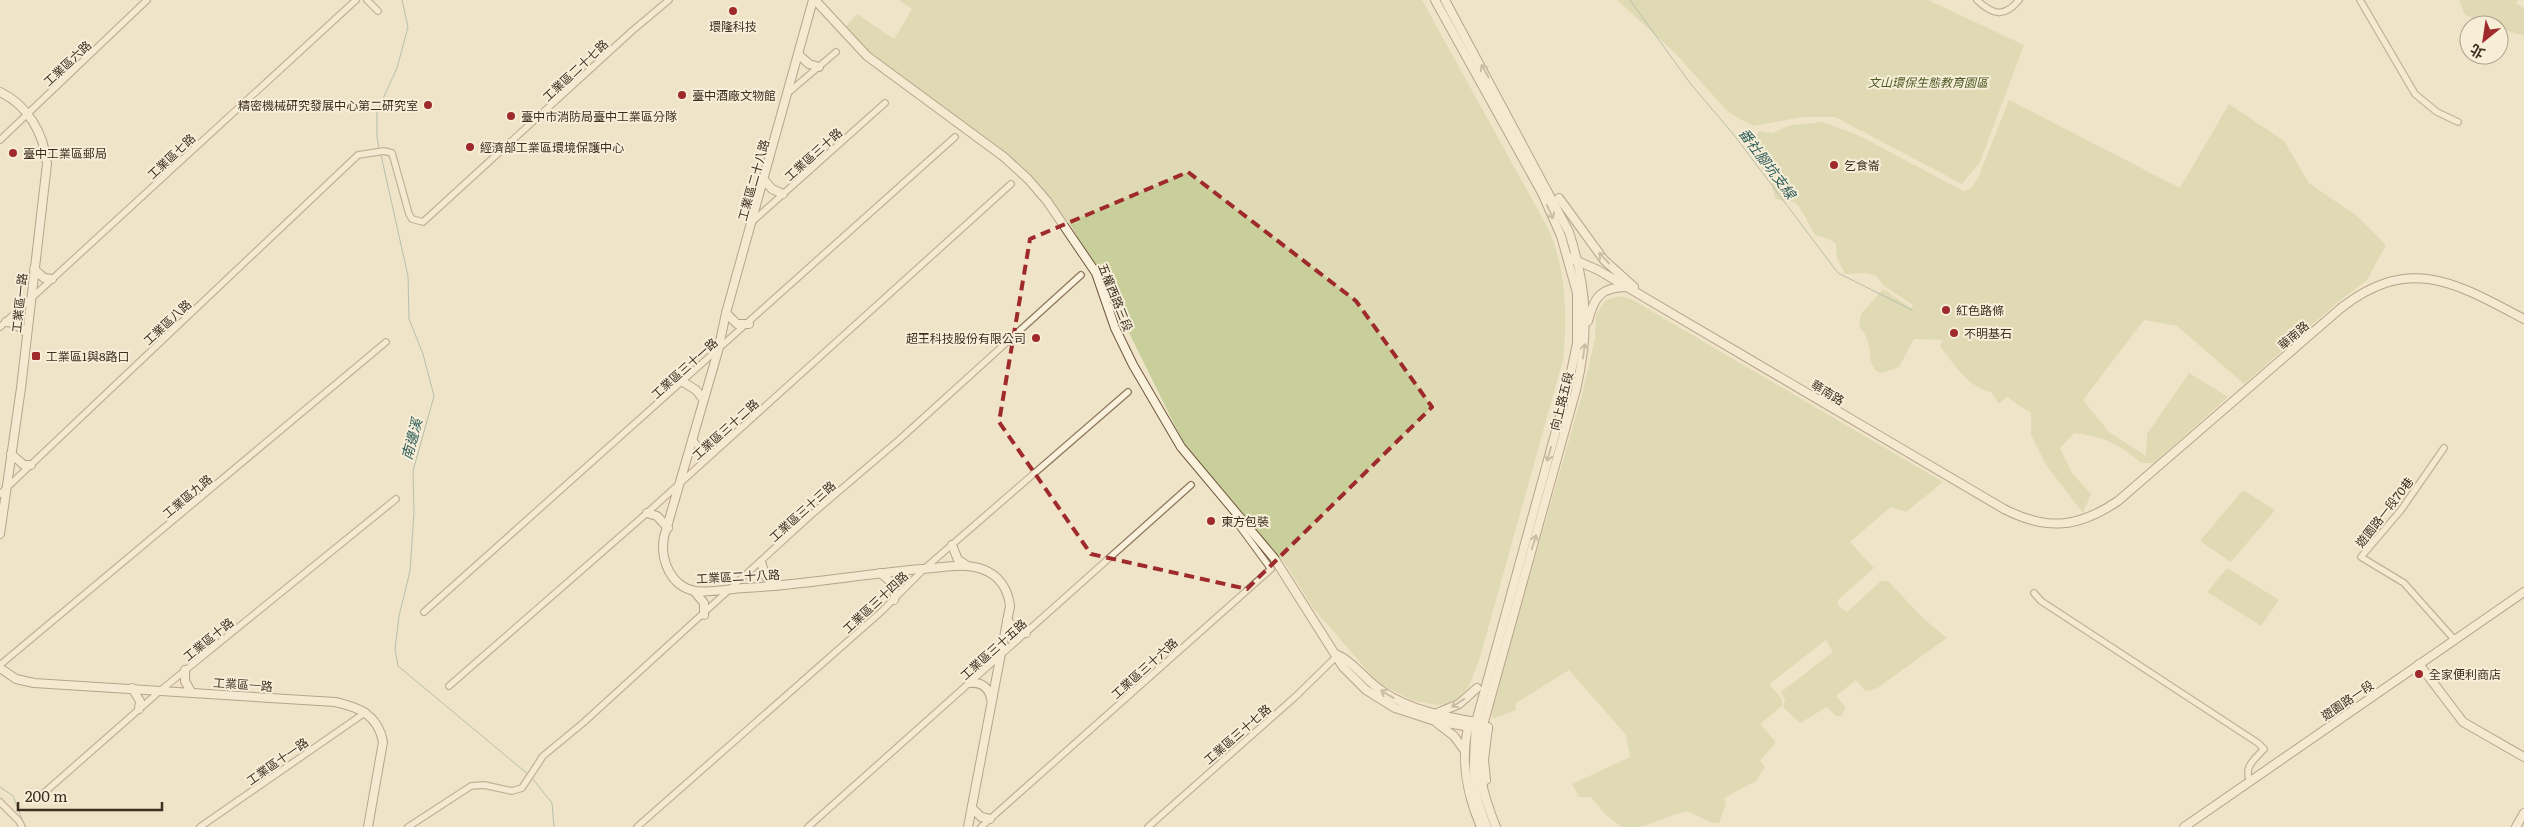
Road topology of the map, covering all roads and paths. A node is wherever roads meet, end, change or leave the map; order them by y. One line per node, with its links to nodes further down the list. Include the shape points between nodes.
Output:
1 (147, 0): 18 (street, 工業區六路)
2 (356, 0): 32 (street, 工業區七路)
3 (367, 0): 11 (street)
4 (669, 0): 22 (street, 工業區二十七路, via 423,222 409,214)
5 (814, 0): 13 (street, 工業區二十八路); 57 (street, 五權西路三段, via 867,56 1004,157 1047,201 1096,272 1115,328 1165,420 1192,462)
6 (1435, 0): 28 (street, 向上路五段, one-way to 28, via 1542,193)
7 (1445, 0): 29 (street, 向上路五段, one-way to 7, via 1569,232 1548,189)
8 (1977, 0): 9 (street, via 1991,12 2002,12 2014,7)
9 (2019, 0)
10 (2360, 0): 19 (street, via 2414,94 2437,112)
11 (378, 12)
12 (836, 52): 14 (street)
13 (799, 55): 14 (street, via 808,64); 16 (street, 工業區二十八路)
14 (820, 67): 16 (street)
15 (0, 92): 18 (street, 工業區一路, via 16,101)
16 (789, 92): 23 (street, 工業區二十八路)
17 (885, 103): 25 (street, 工業區三十路)
18 (27, 114): 21 (street, 工業區六路); 30 (street, 工業區一路, via 41,135 47,164)
19 (2458, 122)
20 (955, 137): 39 (street, 工業區三十一路)
21 (0, 140)
22 (392, 153): 51 (street, 工業區八路, via 358,155)
23 (764, 181): 25 (street, via 772,190); 27 (street, 工業區二十八路)
24 (1011, 184): 49 (street, 工業區三十二路)
25 (783, 194): 27 (street, 工業區三十路)
26 (1559, 198): 35 (street, one-way to 26, via 1604,260)
27 (754, 220): 36 (street, 工業區二十八路)
28 (1568, 257): 29 (street, 華南路); 92 (street, 向上路五段, one-way to 92, via 1577,293 1577,343)
29 (1578, 261): 33 (street, 華南路); 92 (street, 向上路五段, one-way to 29, via 1541,519 1583,361 1586,341 1584,290)
30 (34, 269): 32 (street, via 44,278); 34 (street, 工業區一路)
31 (1082, 275): 62 (street, 工業區三十三路)
32 (52, 279): 34 (street, 工業區七路)
33 (1629, 287): 35 (street, 華南路); 38 (street, via 1614,287 1602,293 1592,304)
34 (30, 299): 40 (street, 工業區七路); 41 (street, 工業區一路)
35 (1653, 302): 37 (street, 華南路, via 2004,509 2044,524 2082,521 2108,509 2341,308 2371,287 2407,278 2425,278 2468,290)
36 (726, 313): 39 (street, via 737,324); 43 (street, 工業區二十八路)
37 (2524, 319)
38 (1588, 320)
39 (749, 324): 43 (street, 工業區三十一路)
40 (3, 325): 41 (street, via 14,323)
41 (27, 334): 50 (street, 工業區一路)
42 (386, 342): 80 (street, 工業區九路)
43 (718, 350): 44 (street, 工業區三十一路); 46 (street, 工業區二十八路)
44 (683, 382): 46 (street); 72 (street, 工業區三十一路)
45 (1128, 392): 61 (street, 工業區三十四路)
46 (703, 398): 47 (street, 工業區二十八路)
47 (693, 438): 49 (street, via 700,450); 52 (street, 工業區二十八路)
48 (2444, 448): 76 (street, 遊園路一段70巷, via 2401,510 2361,557 2404,583)
49 (713, 453): 52 (street, 工業區三十二路)
50 (11, 454): 51 (street, via 21,463); 54 (street, 工業區一路)
51 (31, 465): 54 (street, 工業區八路)
52 (681, 480): 56 (street, 工業區三十二路); 59 (street, 工業區二十八路)
53 (1191, 485): 75 (street, 工業區三十五路)
54 (3, 492): 58 (street, 工業區一路)
55 (396, 499): 81 (street, 工業區十路)
56 (647, 513): 59 (street, via 657,516); 83 (street, 工業區三十二路)
57 (1236, 513): 77 (street, 五權西路三段, via 1274,558); 100 (street, 工業區三十六路, via 1235,520 1271,569)
58 (1, 518): 60 (street, 工業區一路)
59 (668, 528): 68 (street, 工業區二十八路, via 663,549 667,568 677,581)
60 (0, 534)
61 (952, 545): 63 (street, via 958,560); 64 (street, 工業區三十四路)
62 (761, 562): 66 (street, via 766,577); 67 (street, 工業區三十三路)
63 (968, 566): 64 (street, 工業區二十八路); 74 (street, 工業區二十八路, via 988,571 1002,584 1009,601)
64 (924, 569): 65 (street, 工業區二十八路); 71 (street, 工業區三十四路)
65 (880, 573): 66 (street, 工業區二十八路); 71 (street, via 892,584)
66 (775, 586): 67 (street, 工業區二十八路)
67 (731, 589): 68 (street, 工業區二十八路); 73 (street, 工業區三十三路)
68 (694, 591): 73 (street, via 704,603)
69 (2524, 592): 76 (street, 遊園路一段)
70 (2034, 593): 95 (street, via 2040,602 2264,748 2247,769)
71 (894, 600): 105 (street, 工業區三十四路)
72 (424, 612)
73 (704, 614): 104 (street, 工業區三十三路, via 543,756 519,790 471,786)
74 (1007, 620): 75 (street, via 1017,631); 78 (street, 工業區二十八路)
75 (1026, 633): 78 (street, 工業區三十五路)
76 (2456, 639): 79 (street, 遊園路一段)
77 (1338, 655): 91 (street, 五權西路三段, via 1343,667 1378,698 1395,708); 109 (street, 工業區三十七路)
78 (1001, 656): 82 (street, 工業區三十五路); 88 (street, 工業區二十八路)
79 (2419, 664): 94 (street, via 2462,722); 95 (street, 遊園路一段)
80 (0, 667): 84 (street, 工業區一路, via 16,679 34,683)
81 (186, 670): 86 (street, 工業區十路); 87 (street, via 185,681)
82 (970, 683): 88 (street, via 977,682 986,687); 106 (street, 工業區三十五路)
83 (449, 686)
84 (132, 688): 86 (street, 工業區一路); 89 (street, via 140,701)
85 (1477, 688): 91 (street, one-way to 91)
86 (160, 690): 87 (street, 工業區一路); 89 (street, 工業區十路)
87 (191, 692): 90 (street, 工業區一路, via 335,702)
88 (992, 701): 98 (street, 工業區二十八路)
89 (139, 709): 96 (street, 工業區十路)
90 (366, 712): 102 (street, 工業區十一路); 103 (street, via 378,726 383,742)
91 (1436, 718): 92 (street, 五權西路三段); 93 (street)
92 (1479, 726): 93 (street, 向上路五段); 111 (street, 向上路五段, via 1472,755 1473,782); 112 (street, 向上路五段, via 1478,765); 113 (street, 向上路五段, via 1490,800)
93 (1465, 751): 110 (street, 向上路五段, via 1471,802)
94 (2524, 756)
95 (2250, 781): 114 (street, 遊園路一段)
96 (37, 799)
97 (0, 802): 101 (street)
98 (972, 808): 100 (street, via 981,817); 107 (street, 工業區二十八路)
99 (2524, 813): 115 (street)
100 (990, 819): 108 (street, 工業區三十六路)
101 (22, 827)
102 (200, 827)
103 (368, 827)
104 (408, 827)
105 (637, 827)
106 (808, 827)
107 (968, 827)
108 (981, 827)
109 (1148, 827)
110 (1481, 827)
111 (1487, 827)
112 (1496, 827)
113 (1501, 827)
114 (2184, 827)
115 (2516, 827)

